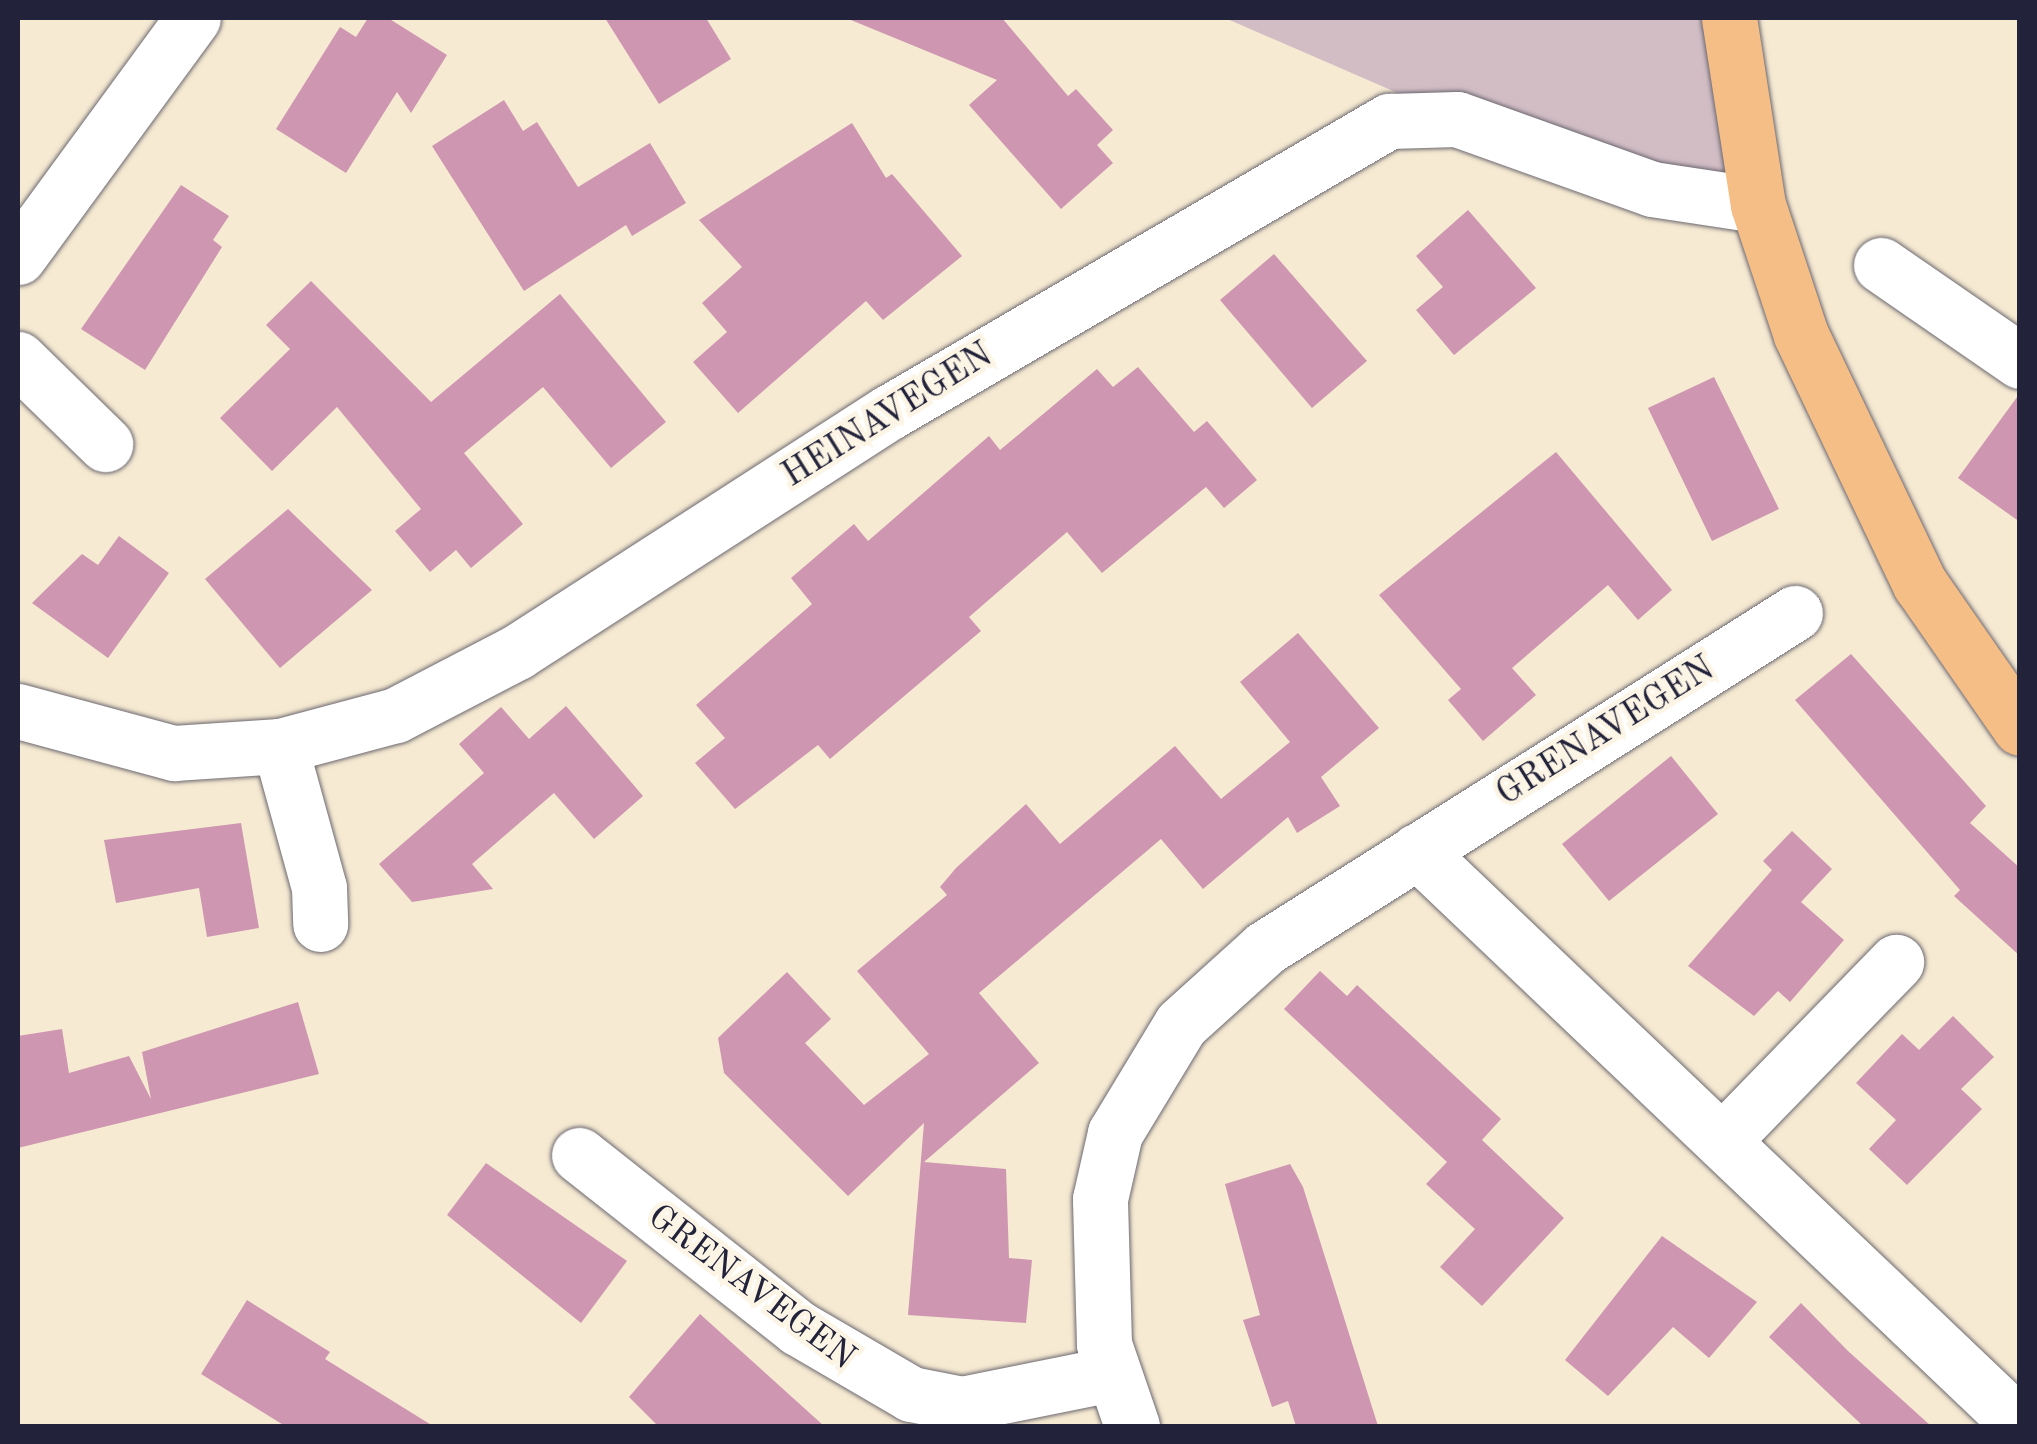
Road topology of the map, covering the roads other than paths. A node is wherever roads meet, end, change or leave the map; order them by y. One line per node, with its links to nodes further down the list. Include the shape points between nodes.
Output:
1 (193, 18): 4 (street)
2 (1729, 18): 3 (main road)
3 (1758, 205): 11 (main road, via 1856,463 1920,584); 12 (street, HEINAVEGEN, via 1652,189 1457,120 1389,121 888,413 518,652 396,715)
4 (18, 257)
5 (1880, 265): 7 (street)
6 (18, 359): 8 (street)
7 (2020, 361)
8 (105, 444)
9 (1795, 613): 13 (street, GRENAVEGEN)
10 (18, 711): 12 (street, HEINAVEGEN, via 174,753)
11 (2020, 728)
12 (280, 746): 14 (street)
13 (1417, 851): 16 (street); 18 (street, GRENAVEGEN, via 1265,948 1180,1024 1145,1073 1115,1133 1100,1199 1096,1271)
14 (320, 924)
15 (1896, 962): 16 (street)
16 (1722, 1142): 19 (street)
17 (579, 1154): 18 (street, GRENAVEGEN, via 798,1328 911,1394 962,1404)
18 (1111, 1374): 20 (street, GRENAVEGEN)
19 (2020, 1425)
20 (1132, 1426)

